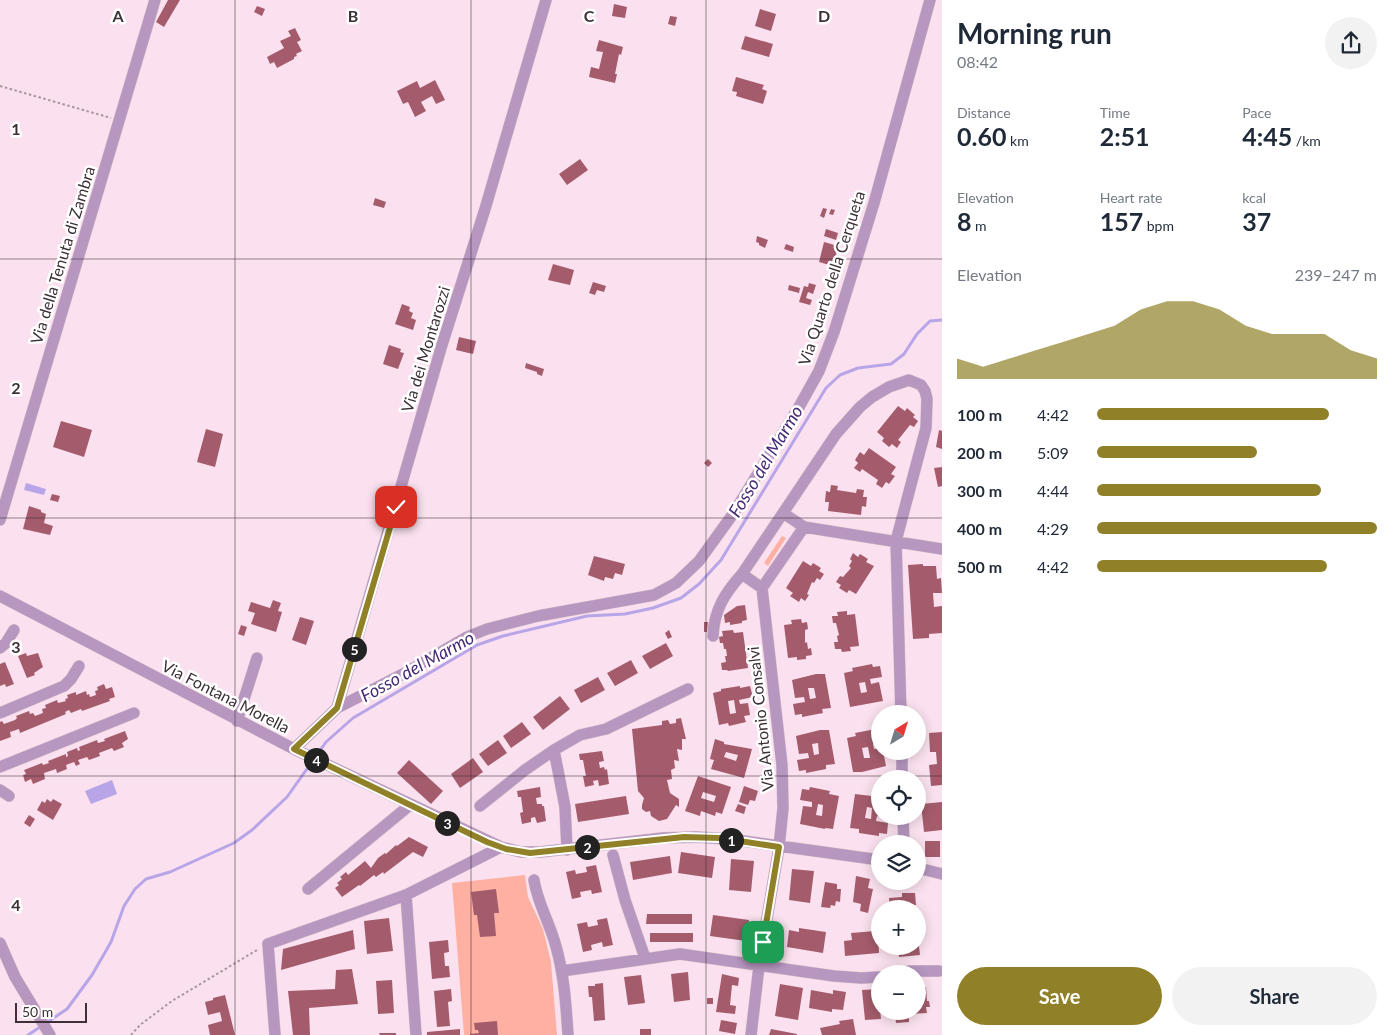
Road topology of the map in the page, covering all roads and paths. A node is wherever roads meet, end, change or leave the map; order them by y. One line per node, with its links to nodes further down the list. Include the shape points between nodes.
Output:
1 (155, 0): 5 (street, Via della Tenuta di Zambra)
2 (546, 0): 21 (street, Via dei Montarozzi)
3 (930, 0): 21 (street, Via Quarto della Cerqueta, via 874,203 822,363 799,407 703,556 682,578 662,592 552,612 480,631)
4 (0, 86): 5 (path)
5 (119, 120): 7 (street, Via della Tenuta di Zambra)
6 (783, 513): 8 (street); 9 (street, via 855,412 883,389 914,381 925,391 928,418); 11 (street)
7 (0, 520)
8 (804, 527): 9 (street); 12 (street)
9 (896, 541): 10 (street); 20 (street)
10 (942, 549)
11 (742, 574): 12 (street); 15 (street, via 720,603)
12 (762, 588): 31 (street, Via Antonio Consalvi, via 782,766 783,808)
13 (0, 596): 24 (street, Via Fontana Morella)
14 (14, 630): 16 (street)
15 (713, 636)
16 (0, 648)
17 (257, 658): 24 (street)
18 (79, 666): 22 (street, via 60,689)
19 (688, 689): 25 (street, via 606,729 580,735)
20 (901, 705)
21 (337, 708): 26 (street, Via Quarto della Cerqueta)
22 (0, 713)
23 (134, 713): 27 (street)
24 (237, 721): 26 (street, Via Fontana Morella)
25 (554, 750): 29 (street); 32 (street, via 565,807)
26 (298, 751): 28 (street, Via Fontana Morella)
27 (0, 768)
28 (410, 805): 30 (street, Via Fontana Morella); 38 (street)
29 (480, 806)
30 (501, 847): 32 (street, Via Fontana Morella, via 530,853); 39 (street)
31 (779, 847): 32 (street, Via Fontana Morella, via 720,838 684,837); 34 (street, Via Fontana Morella); 43 (street, Via Antonio Consalvi)
32 (567, 850)
33 (613, 855): 42 (street)
34 (871, 859)
35 (926, 870): 36 (street)
36 (942, 874)
37 (534, 880): 44 (street)
38 (308, 889)
39 (406, 895): 41 (street); 53 (street)
40 (0, 943): 47 (street)
41 (268, 948): 51 (path, via 224,969 172,1001); 52 (street)
42 (644, 958): 43 (street, via 686,954); 44 (street)
43 (759, 966): 49 (street, via 848,978); 55 (street, Via Antonio Consalvi)
44 (562, 971): 54 (street)
45 (926, 971): 46 (street)
46 (935, 971)
47 (12, 972): 48 (street); 50 (street)
48 (0, 976)
49 (871, 977)
50 (50, 1034)
51 (131, 1035)
52 (275, 1035)
53 (416, 1035)
54 (568, 1035)
55 (752, 1035)

